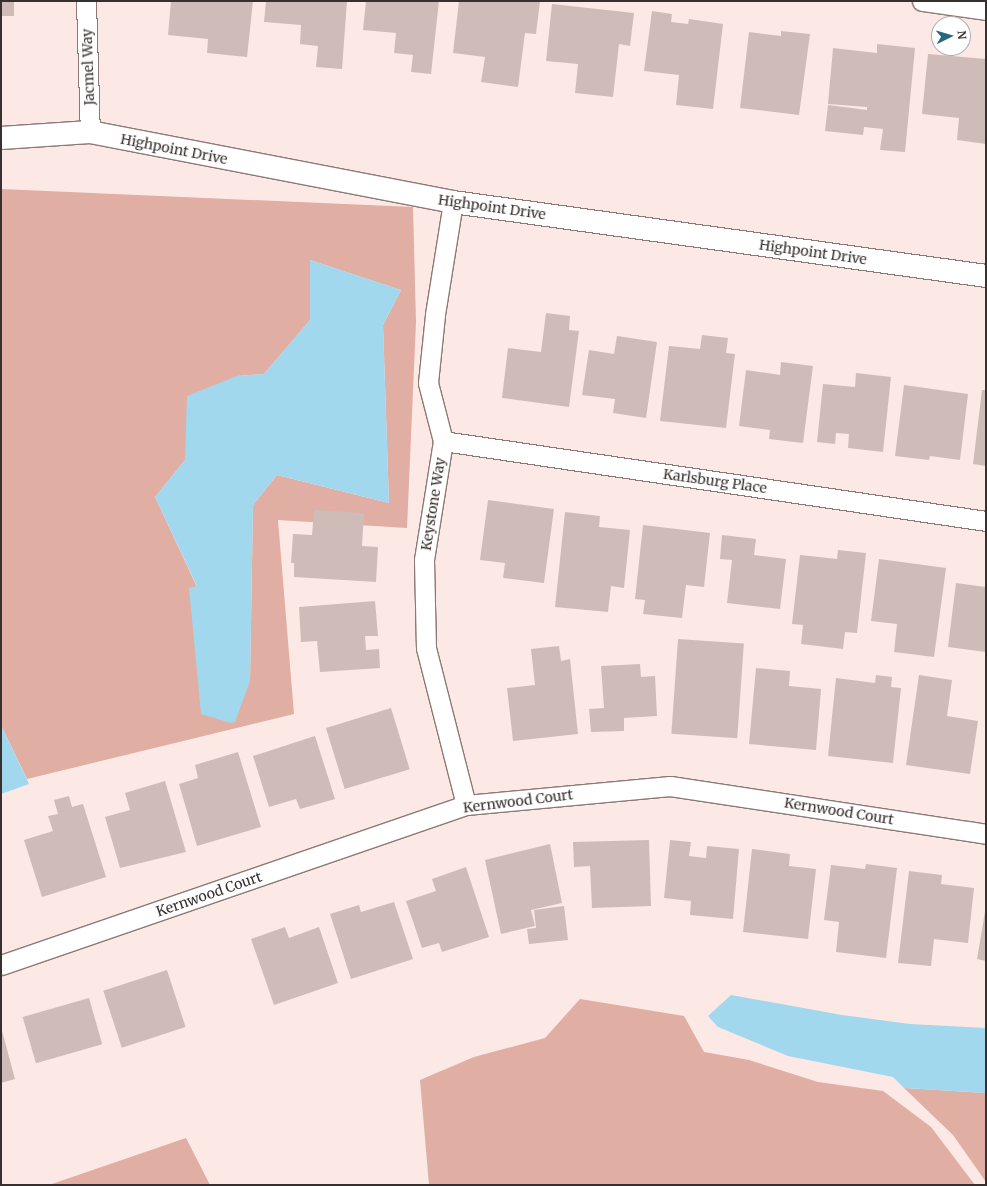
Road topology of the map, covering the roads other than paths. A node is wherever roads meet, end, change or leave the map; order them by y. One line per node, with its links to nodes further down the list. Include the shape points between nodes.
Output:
1 (86, 1): 4 (street, Jacmel Way)
2 (922, 1): 3 (street)
3 (986, 10)
4 (90, 132): 5 (street, Highpoint Drive); 6 (street, Highpoint Drive)
5 (1, 138)
6 (453, 202): 7 (street, Highpoint Drive); 8 (street, Keystone Way, via 435,315 428,383)
7 (986, 276)
8 (443, 441): 9 (street, Karlsburg Place); 10 (street, Keystone Way, via 424,560 426,648)
9 (986, 521)
10 (466, 805): 11 (street, Kernwood Court, via 670,786); 12 (street, Kernwood Court)
11 (986, 834)
12 (1, 965)

